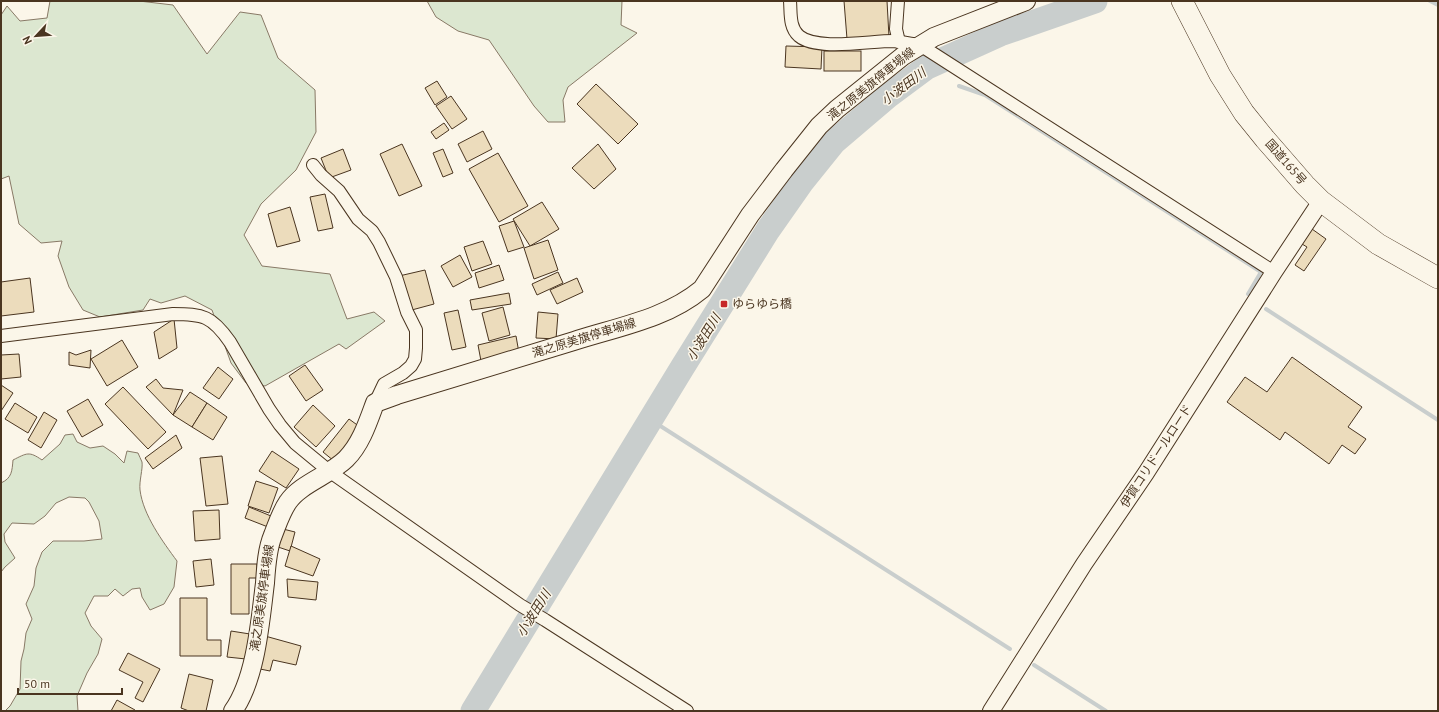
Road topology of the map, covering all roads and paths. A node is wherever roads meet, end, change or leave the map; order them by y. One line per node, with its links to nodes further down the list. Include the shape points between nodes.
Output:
1 (790, 1): 5 (street, via 791,22 798,35 808,41 822,44)
2 (898, 1): 5 (street, via 896,29)
3 (1026, 1): 6 (main road, 滝之原美旗停車場線, via 934,37)
4 (1182, 1): 8 (highway, 国道165号, via 1220,74 1244,113)
5 (900, 42): 6 (street)
6 (927, 50): 9 (street); 12 (main road, 滝之原美旗停車場線, via 903,56 819,126 750,215 702,289 692,297 661,313 623,327)
7 (313, 165): 12 (street, via 339,191 358,219 376,236 396,277 407,312 416,330 415,359 403,373 384,384)
8 (1321, 201): 9 (street, 伊賀コリドールロード); 10 (highway, 国道165号, via 1378,244)
9 (1274, 272): 16 (street, 伊賀コリドールロード, via 1084,564)
10 (1438, 278)
11 (1, 336): 13 (street, via 173,314 195,314 208,319 221,329 230,342 280,425 295,443)
12 (375, 403): 13 (main road, 滝之原美旗停車場線, via 357,444 346,459)
13 (329, 471): 14 (main road, 滝之原美旗停車場線, via 296,493 288,502 272,537 247,686); 15 (street, via 520,605)
14 (233, 711)
15 (687, 711)
16 (992, 711)

